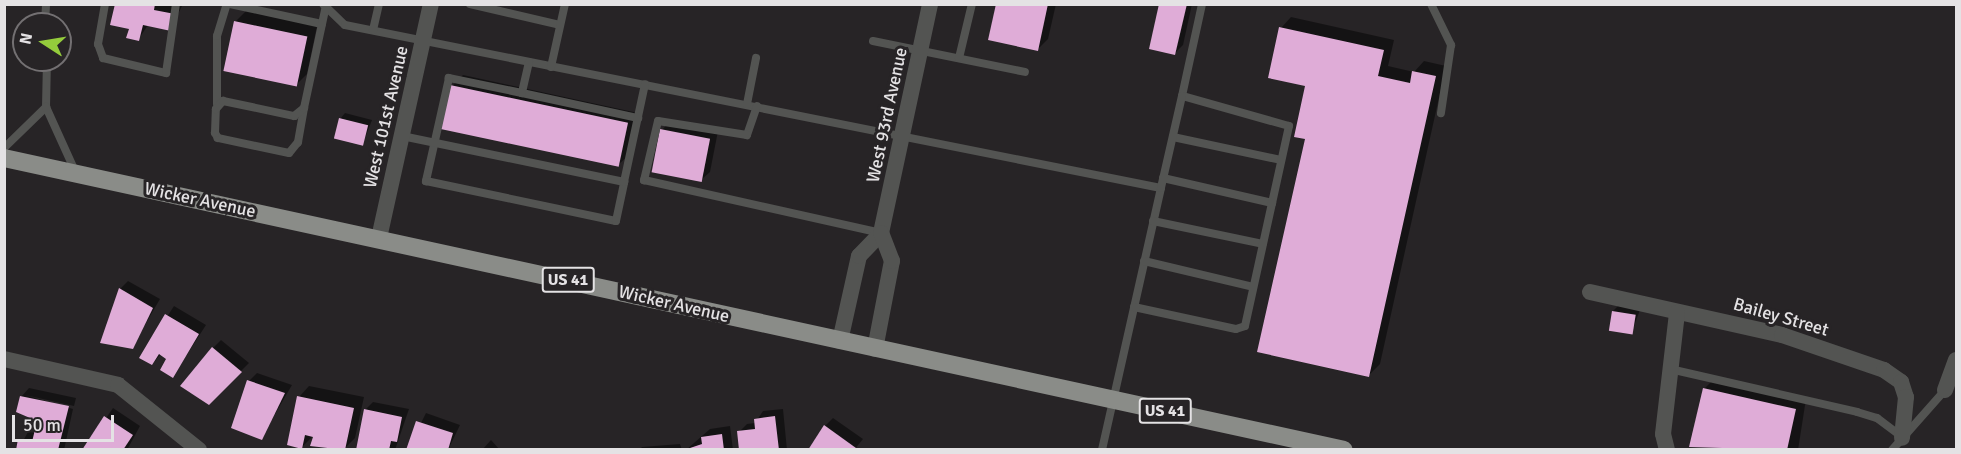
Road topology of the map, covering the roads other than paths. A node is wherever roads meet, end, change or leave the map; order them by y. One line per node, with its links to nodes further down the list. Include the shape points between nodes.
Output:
1 (105, 4): 2 (lane, via 98,44 103,57 166,73)
2 (177, 4)
3 (229, 4): 13 (lane); 28 (lane, via 217,36)
4 (379, 4): 15 (lane)
5 (431, 4): 16 (street, West 101st Avenue)
6 (470, 4): 14 (lane)
7 (565, 4): 14 (lane)
8 (930, 4): 18 (street, West 93rd Avenue)
9 (972, 4): 20 (lane)
10 (1202, 4): 27 (lane)
11 (1431, 4): 33 (lane, via 1451,45)
12 (325, 5): 13 (lane); 15 (lane, via 339,22)
13 (322, 24): 32 (lane)
14 (560, 25): 22 (lane)
15 (373, 30): 16 (lane)
16 (423, 40): 21 (lane); 36 (street, West 101st Avenue)
17 (873, 41): 18 (lane)
18 (921, 49): 20 (lane); 35 (street, West 93rd Avenue)
19 (756, 58): 29 (lane)
20 (959, 58): 24 (lane)
21 (529, 62): 22 (lane); 26 (lane)
22 (551, 67): 25 (lane)
23 (47, 72): 31 (lane)
24 (1025, 72)
25 (645, 84): 29 (lane); 34 (lane)
26 (522, 93): 34 (lane); 38 (lane, via 449,78)
27 (1182, 96): 37 (lane); 41 (lane, via 1280,119 1289,126)
28 (217, 104): 32 (lane, via 294,116); 32 (lane, via 218,138 289,153 298,142)
29 (747, 104): 30 (lane)
30 (757, 106): 35 (lane); 48 (lane, via 747,135 658,121 644,180)
31 (46, 107): 39 (lane); 42 (lane)
32 (304, 108)
33 (1441, 113)
34 (638, 118): 44 (lane)
35 (903, 134): 45 (lane); 48 (street, West 93rd Avenue)
36 (402, 136): 38 (lane); 49 (street, West 101st Avenue)
37 (1173, 137): 41 (lane); 43 (lane)
38 (435, 143): 44 (lane); 44 (lane, via 426,181 437,184 616,221)
39 (4, 148)
40 (4, 159): 42 (highway, Wicker Avenue / US 41)
41 (1281, 160): 46 (lane)
42 (77, 174): 49 (highway, Wicker Avenue / US 41)
43 (1163, 178): 45 (lane); 46 (lane)
44 (624, 183)
45 (1161, 188): 47 (lane)
46 (1272, 203): 50 (lane)
47 (1153, 221): 50 (lane); 51 (lane)
48 (881, 233): 56 (street, via 859,256); 57 (street, via 892,261)
49 (379, 238): 56 (highway, Wicker Avenue / US 41)
50 (1263, 244): 52 (lane)
51 (1144, 261): 52 (lane); 54 (lane)
52 (1253, 287): 54 (lane, via 1245,326 1236,329)
53 (1590, 292): 55 (street, Bailey Street)
54 (1134, 307): 62 (lane)
55 (1677, 313): 60 (street); 63 (street, Bailey Street, via 1782,335 1884,370 1901,382 1906,397)
56 (840, 341): 57 (highway, Wicker Avenue / US 41)
57 (875, 349): 62 (highway, Wicker Avenue / US 41)
58 (4, 359): 64 (street, via 118,385)
59 (1956, 360): 61 (street)
60 (1669, 369): 63 (lane, via 1876,418); 67 (street, via 1663,434)
61 (1945, 390): 63 (lane)
62 (1113, 400): 65 (lane); 66 (highway, Wicker Avenue / US 41)
63 (1897, 444)
64 (199, 450)
65 (1102, 450)
66 (1344, 450)
67 (1666, 450)

